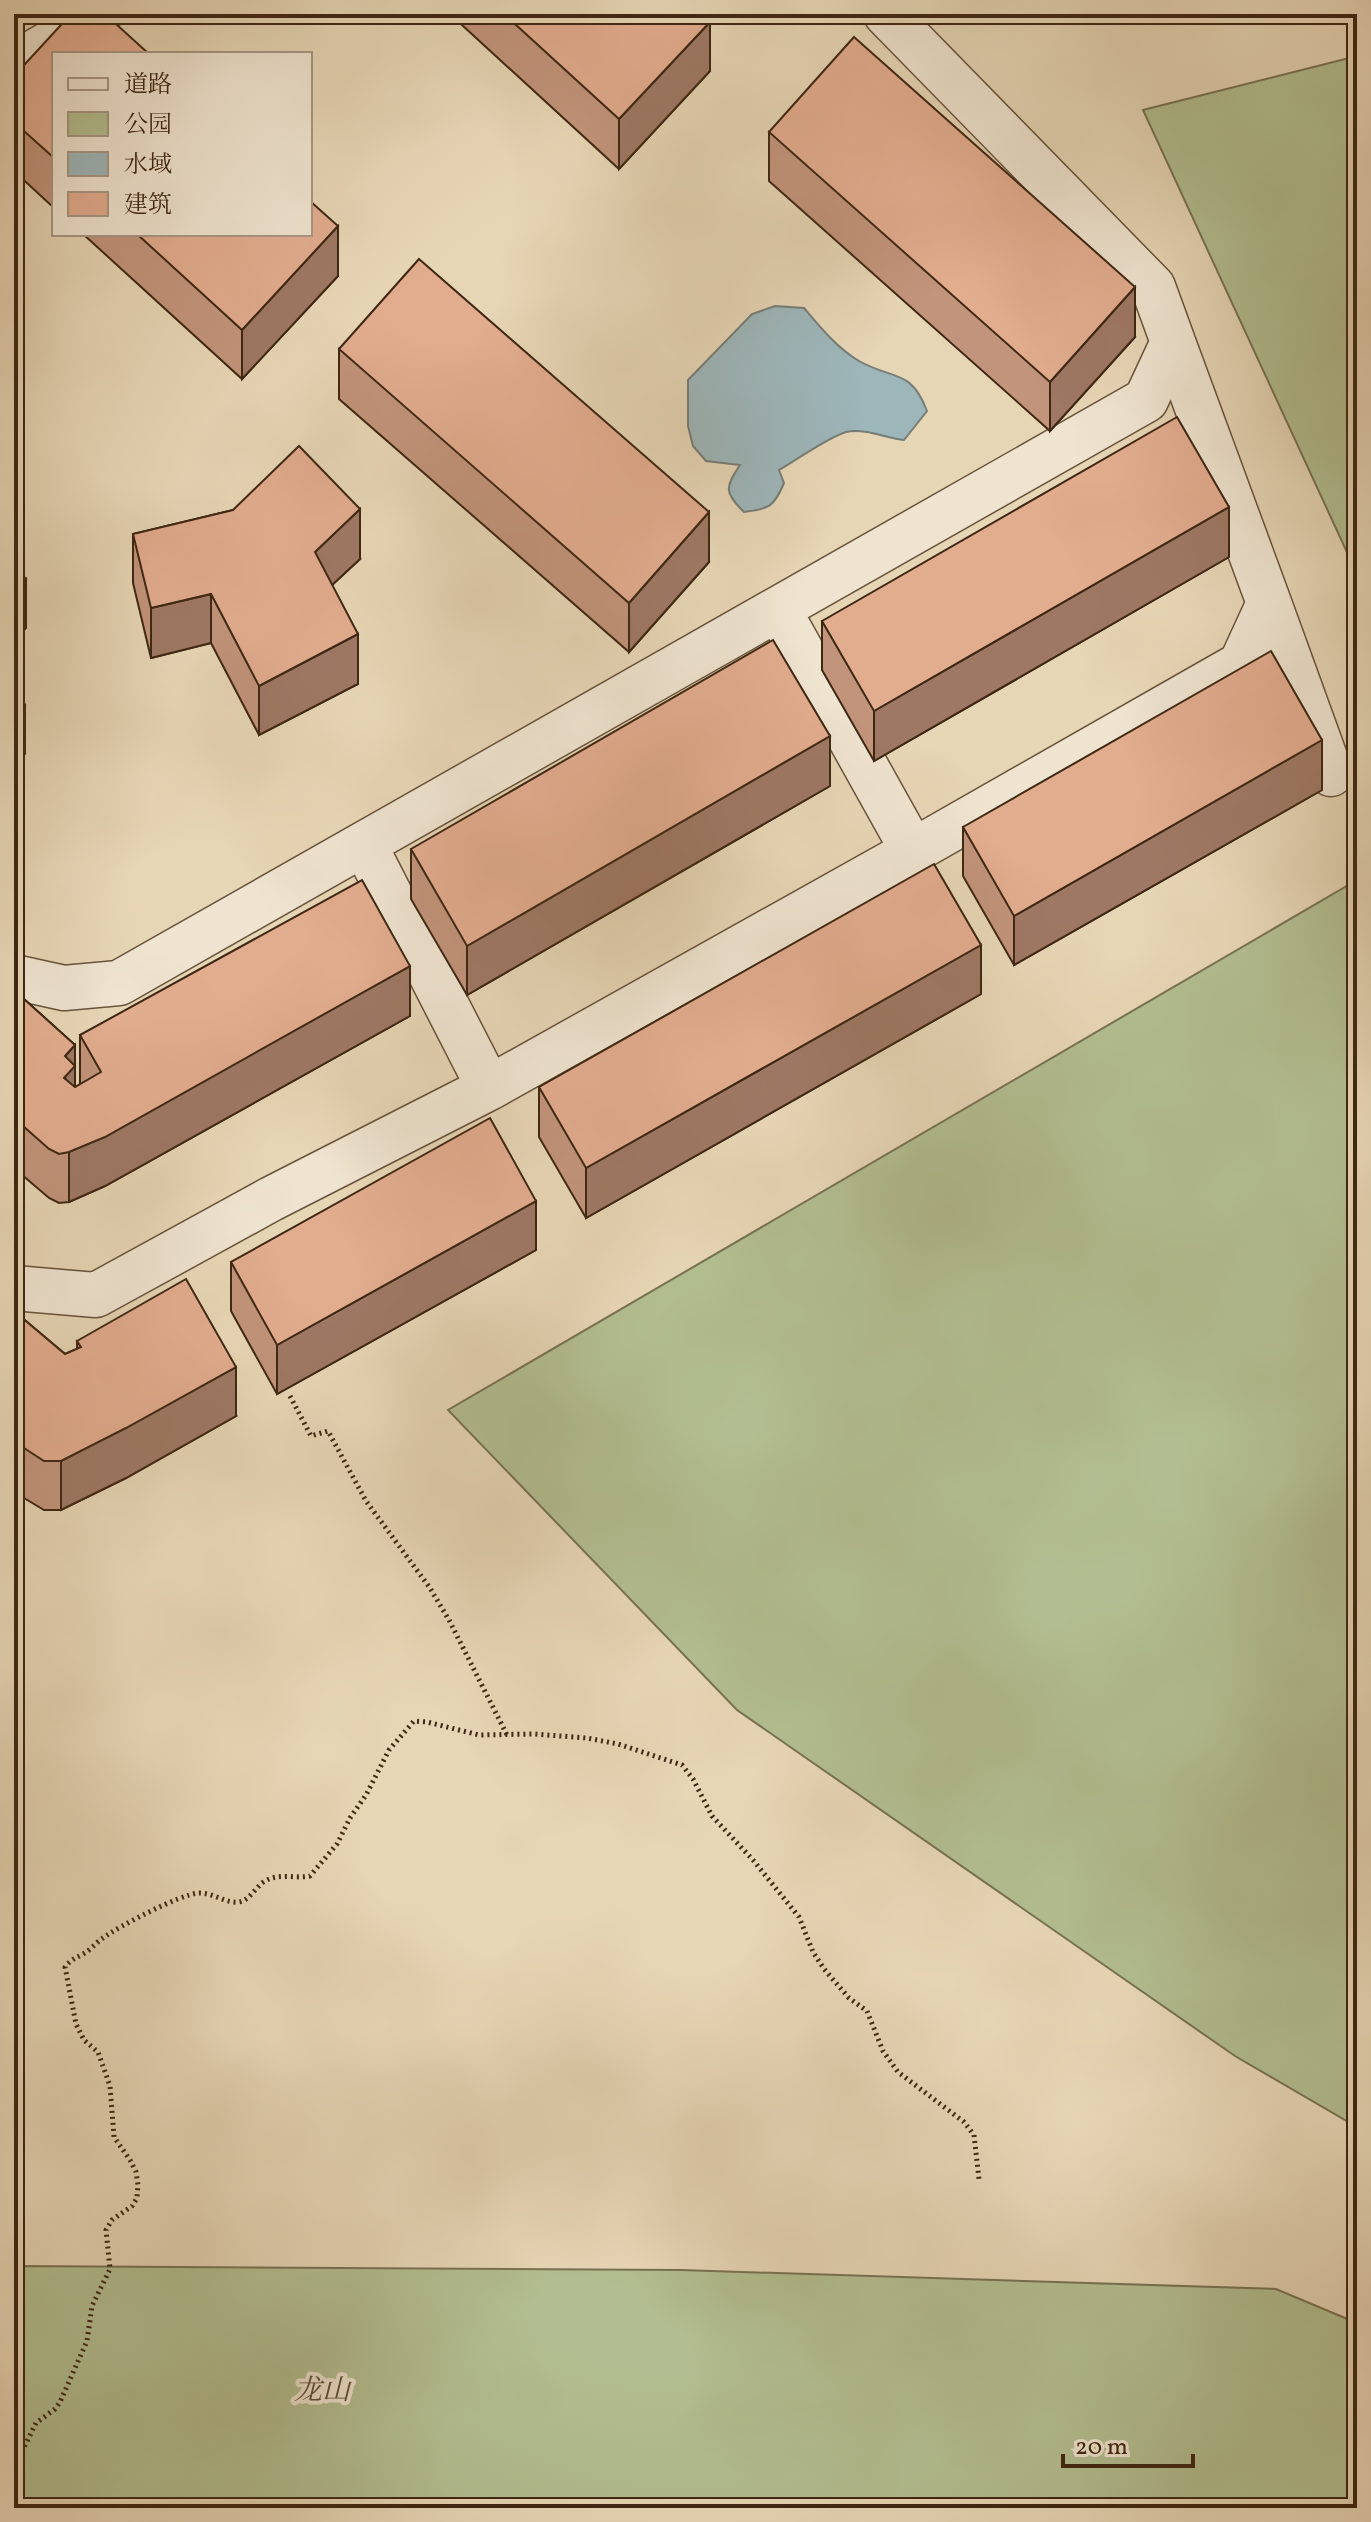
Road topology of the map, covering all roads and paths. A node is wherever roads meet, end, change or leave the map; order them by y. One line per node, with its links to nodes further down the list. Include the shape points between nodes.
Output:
1 (100, 14): 3 (street)
2 (886, 14): 4 (street, via 1153,287)
3 (14, 64)
4 (1173, 342): 5 (street); 6 (street, via 1146,400)
5 (1269, 603): 7 (street); 9 (street, via 1241,664)
6 (778, 609): 8 (street); 9 (street)
7 (1331, 774)
8 (364, 844): 10 (street, via 119,983 64,988); 11 (street)
9 (913, 851): 11 (street)
10 (16, 982)
11 (489, 1088): 12 (street, via 96,1295)
12 (14, 1288)
13 (290, 1396): 14 (path, via 311,1436 328,1431 373,1511 430,1588)
14 (507, 1736): 15 (path, via 587,1738 682,1765 712,1816 799,1917 824,1969 867,2011 898,2072 974,2135); 16 (path, via 414,1721 389,1750 337,1844 310,1876 268,1879 236,1903 208,1893 193,1894 134,1919 65,1967 76,2024 98,2052 110,2086 114,2137 136,2172 137,2198 106,2230 110,2269 92,2306 87,2341 60,2402 36,2423)
15 (979, 2179)
16 (14, 2468)

